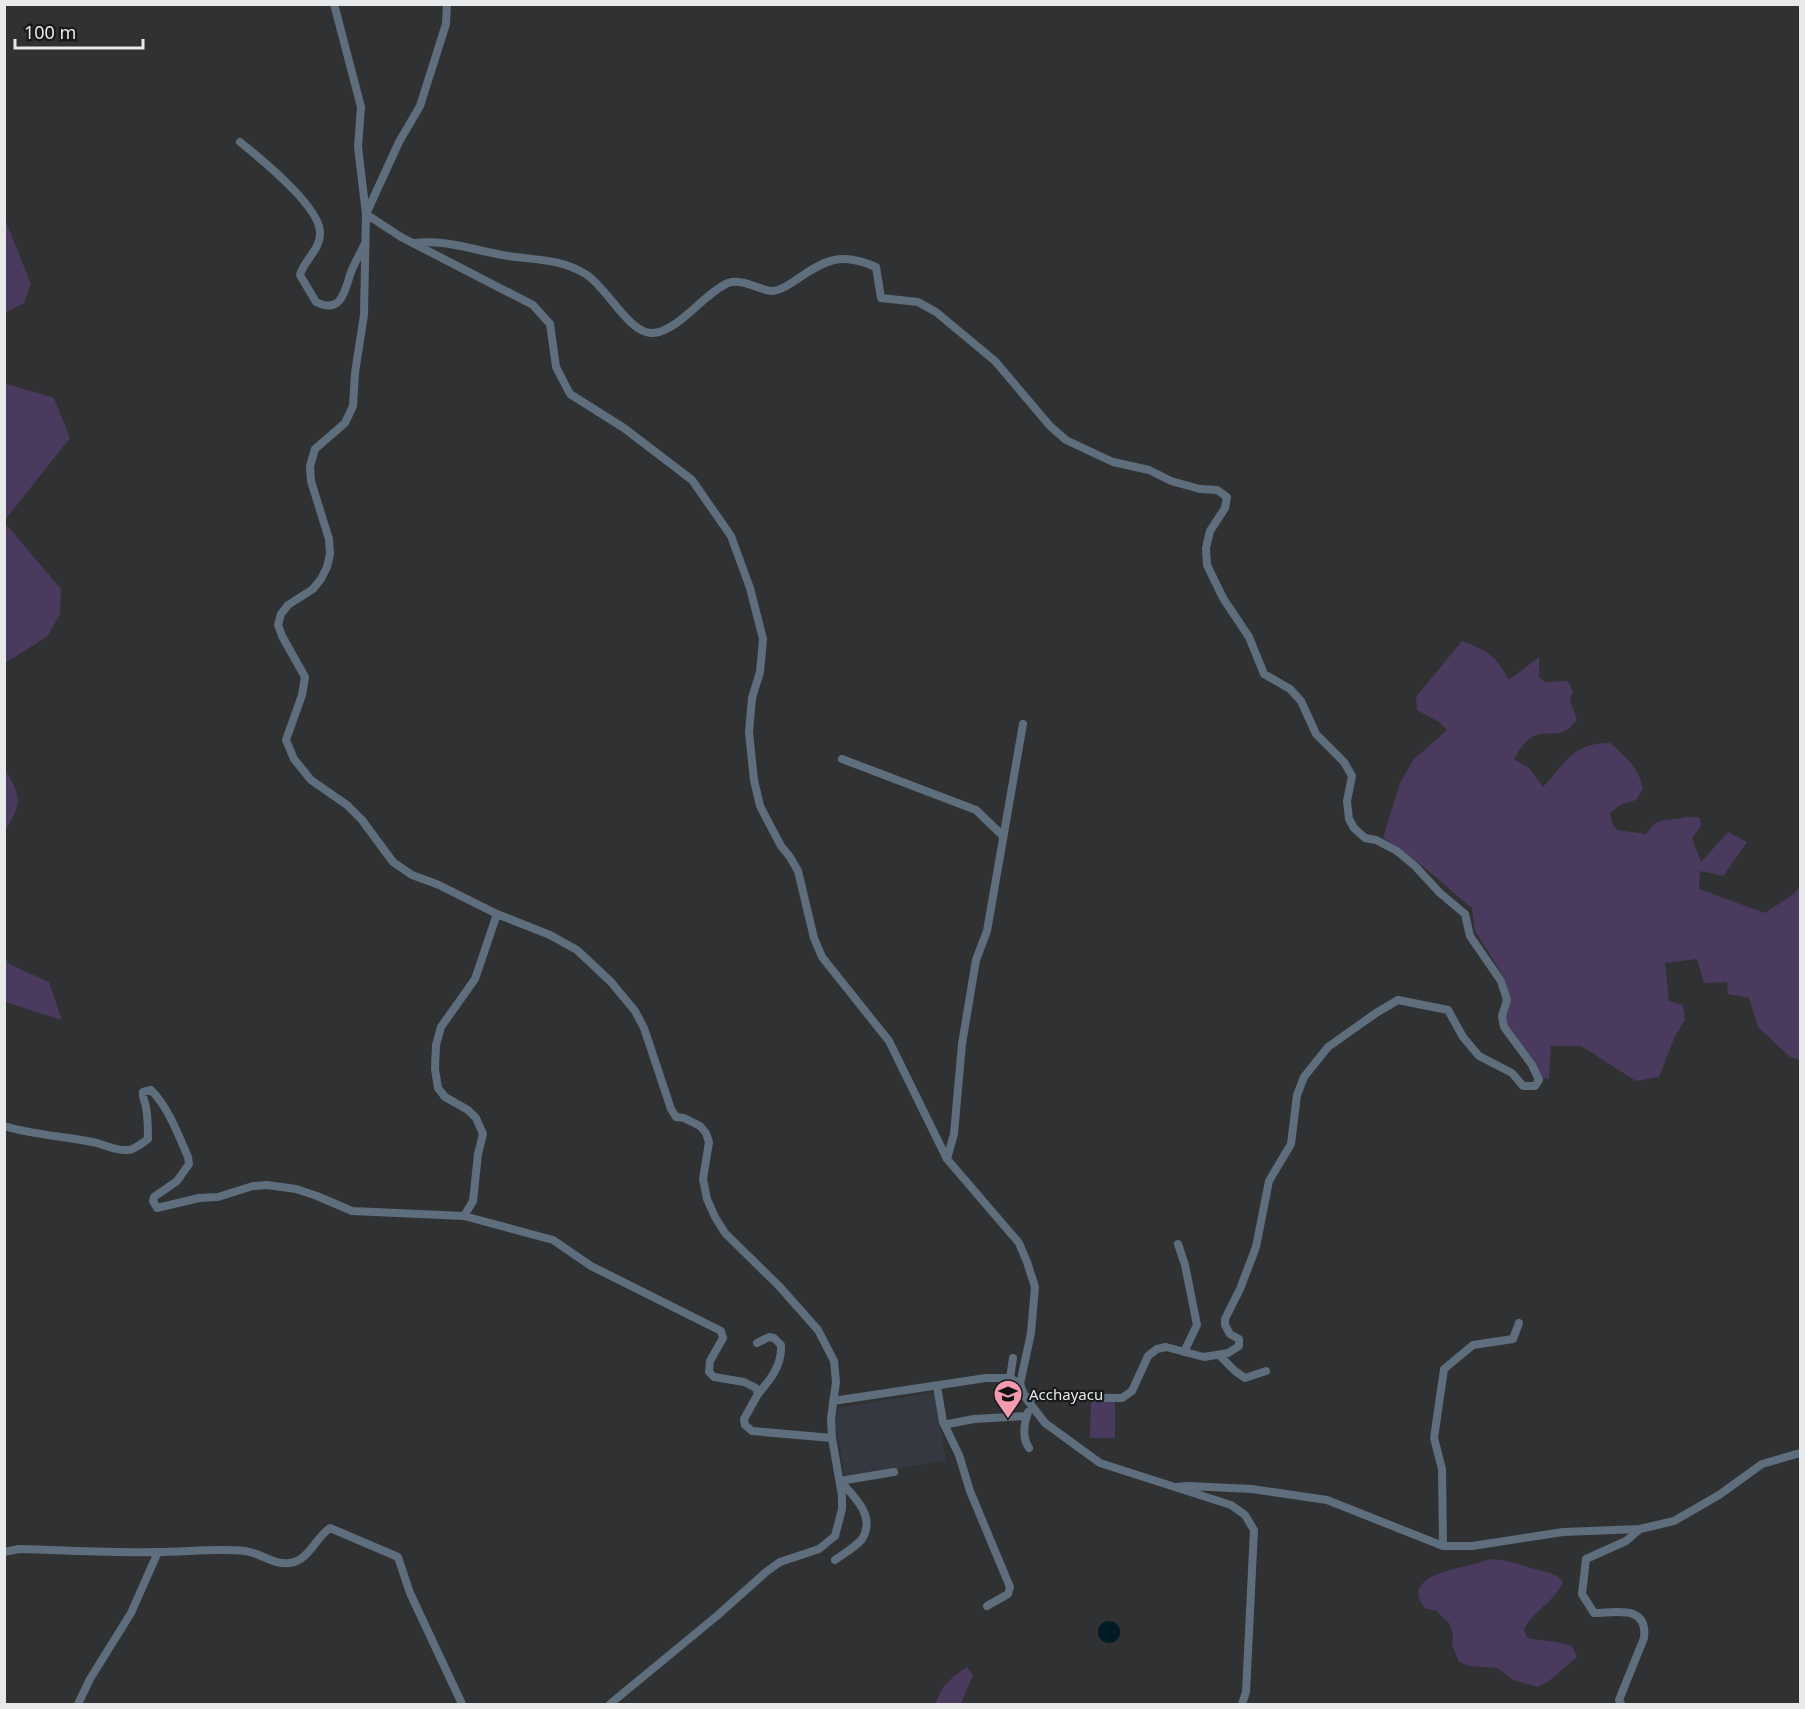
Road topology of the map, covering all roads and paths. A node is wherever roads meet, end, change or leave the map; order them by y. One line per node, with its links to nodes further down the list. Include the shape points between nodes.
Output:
1 (334, 4): 4 (street, via 361,107 358,147)
2 (447, 4): 4 (street, via 446,24 420,106)
3 (240, 142): 6 (street, via 297,193 319,226 319,244 300,275 316,302 328,306 342,298)
4 (366, 214): 5 (street); 6 (street)
5 (414, 243): 12 (street, via 533,305 550,324 556,367 570,394 624,428 692,480 731,536 763,639 749,732 760,806 798,871 822,957 889,1041); 18 (street, via 446,242 567,265 596,281 633,326 647,333 663,330 729,283 773,291 828,260 858,259 876,267 880,298 918,302 936,312 995,361 1066,440 1113,462 1149,470 1200,489 1217,490 1227,497 1206,548 1208,564 1223,598 1249,637 1264,674 1290,689 1301,701 1316,734 1344,762 1352,776 1347,801 1354,828 1365,838 1397,850 1465,914 1470,936 1501,981 1507,1000 1502,1016 1504,1027 1539,1080 1535,1086 1523,1086 1512,1073 1479,1056 1448,1010 1398,1000 1329,1047 1304,1077 1297,1095 1291,1144 1269,1181 1256,1247 1225,1319 1230,1334 1239,1339 1239,1346)
6 (365, 244): 10 (street, via 364,315 353,406 345,423 315,449 310,466 330,554 321,579 288,605 278,625 305,677 286,740 294,759 311,780 362,820 393,862 412,875)
7 (1023, 724): 9 (street)
8 (842, 759): 9 (street, via 976,810)
9 (1003, 836): 12 (street, via 987,931 976,960 962,1044 954,1134)
10 (497, 914): 13 (street, via 475,979 441,1027 436,1045 438,1088 476,1118 483,1134 473,1201); 26 (street, via 550,934 577,950 635,1011 671,1109 706,1133 709,1142 703,1179 706,1199 715,1217 725,1233 818,1330 834,1361)
11 (4, 1126): 13 (street, via 131,1150 148,1139 142,1097 143,1092 151,1090 169,1117 189,1164 177,1181 154,1197 157,1208 267,1185 296,1189 352,1211)
12 (947, 1159): 22 (street, via 1019,1243 1027,1262 1035,1287 1031,1333)
13 (464, 1216): 24 (street, via 553,1240 591,1266 713,1325 723,1338 710,1361 710,1372 714,1377 744,1382 756,1388)
14 (1178, 1244): 17 (street, via 1197,1326)
15 (1518, 1323): 37 (street, via 1512,1339 1473,1345 1444,1369 1434,1438 1442,1468)
16 (757, 1343): 24 (street, via 774,1338 781,1345 782,1358)
17 (1184, 1352): 18 (street, via 1204,1357); 25 (street, via 1157,1349 1148,1356 1132,1391 1122,1398)
18 (1219, 1355): 20 (street, via 1245,1378)
19 (1013, 1358): 21 (street)
20 (1266, 1371)
21 (1010, 1378): 22 (street); 23 (street)
22 (1020, 1384): 25 (street)
23 (937, 1386): 26 (street); 41 (street, via 944,1422 1010,1587 1008,1594)
24 (758, 1394): 30 (street, via 744,1419 752,1431)
25 (1025, 1397): 27 (street)
26 (833, 1401): 30 (street)
27 (1030, 1405): 28 (street); 35 (street, via 1045,1424 1100,1463)
28 (1026, 1416): 29 (street); 31 (street, via 1025,1443)
29 (948, 1424)
30 (832, 1438): 34 (street)
31 (1029, 1448)
32 (1800, 1454): 36 (street, via 1762,1464 1674,1521)
33 (894, 1472): 34 (street)
34 (840, 1481): 40 (street, via 856,1498 866,1515 867,1526 861,1540); 44 (street, via 842,1509 835,1536 819,1549 788,1559 766,1572)
35 (1174, 1488): 37 (street, via 1252,1489 1327,1500); 45 (street, via 1231,1505 1245,1515 1254,1530 1246,1692)
36 (1640, 1529): 37 (street, via 1563,1532 1472,1546); 46 (street, via 1626,1541 1586,1559 1582,1577 1582,1594 1594,1613 1630,1612 1640,1617 1646,1627 1619,1700)
37 (1443, 1546)
38 (4, 1552): 39 (street)
39 (159, 1552): 42 (street, via 131,1613); 43 (street, via 247,1551 290,1563 308,1553 330,1528 398,1557 410,1593)
40 (835, 1560)
41 (987, 1606)
42 (78, 1704)
43 (462, 1704)
44 (610, 1704)
45 (1242, 1704)
46 (1621, 1704)

